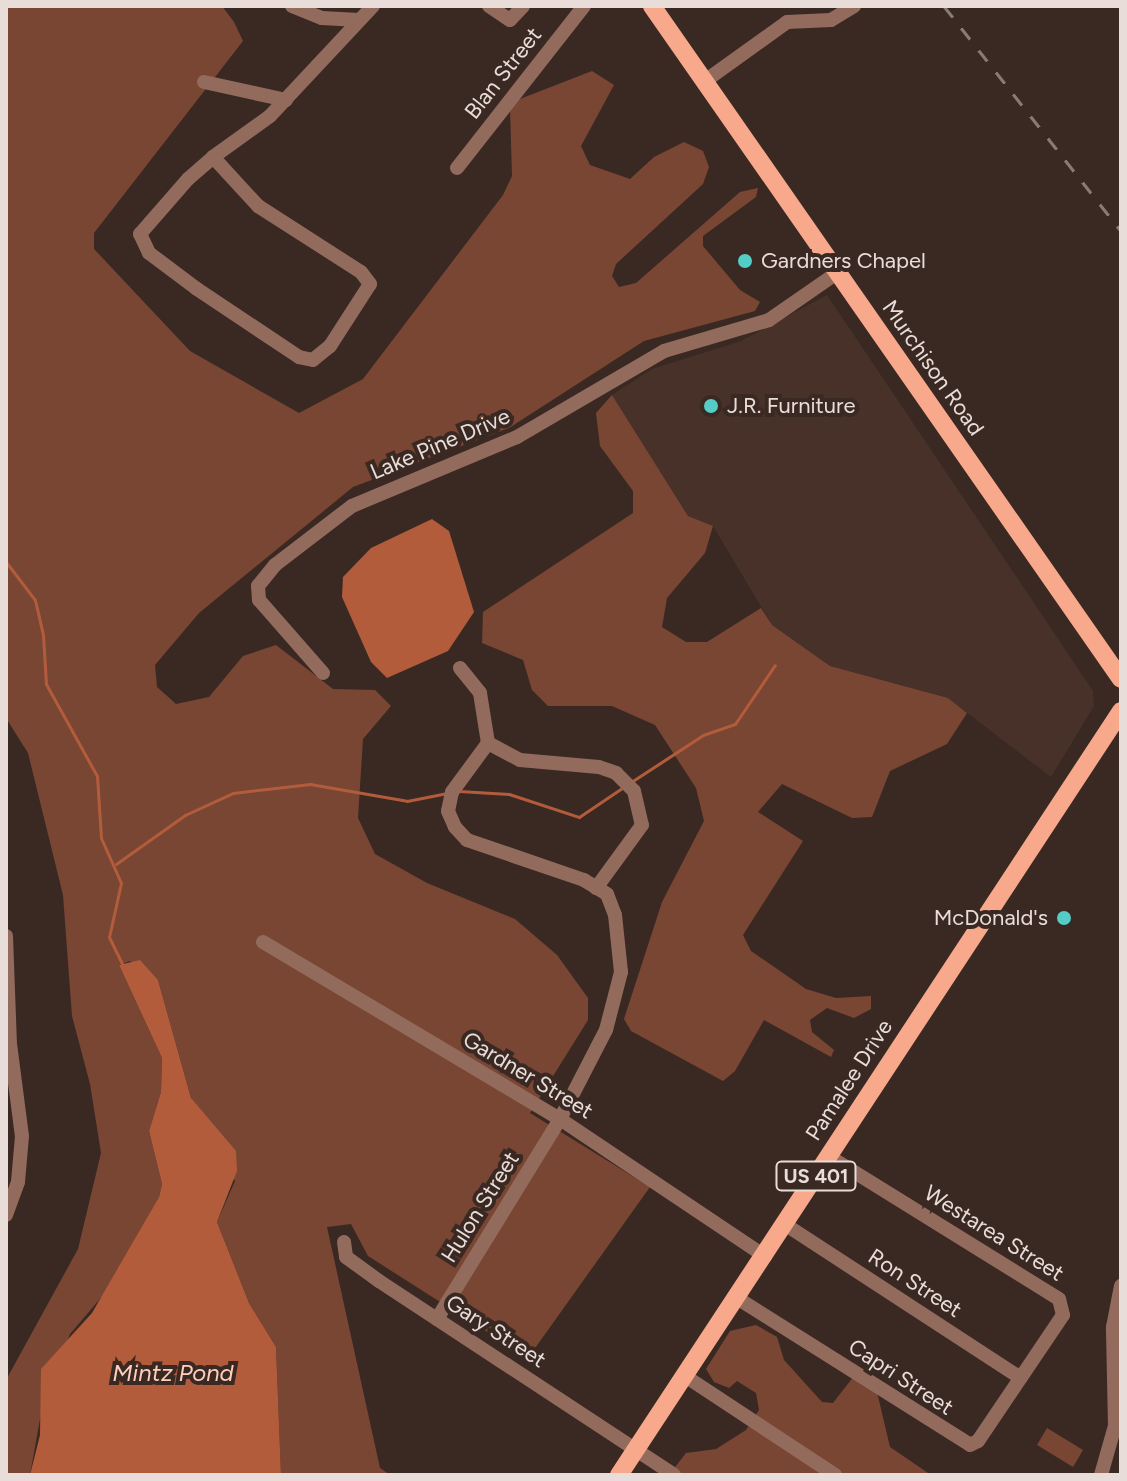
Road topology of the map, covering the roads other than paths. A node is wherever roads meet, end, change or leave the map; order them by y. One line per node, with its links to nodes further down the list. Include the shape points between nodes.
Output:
1 (292, 6): 8 (street, via 322,18)
2 (373, 6): 8 (street)
3 (489, 6): 4 (street, via 510,20)
4 (523, 6)
5 (584, 6): 13 (street, Blan Street)
6 (652, 6): 9 (main road, Murchison Road)
7 (854, 6): 9 (street, via 831,20 787,22)
8 (359, 20): 11 (street)
9 (705, 81): 14 (main road, Murchison Road)
10 (204, 82): 11 (street)
11 (286, 100): 12 (street)
12 (213, 157): 12 (street, via 143,227 143,246 299,357 313,360 330,346 370,284 361,272 258,206)
13 (457, 168)
14 (837, 273): 16 (street, Lake Pine Drive, via 769,320 664,351 517,437 352,506 275,565 258,586 259,600); 17 (main road, Murchison Road)
15 (460, 668): 19 (street, via 483,702)
16 (323, 673)
17 (1121, 679)
18 (1121, 711): 25 (main road, Pamalee Drive / US 401)
19 (488, 743): 20 (street, via 452,792 448,811 455,827 467,840); 20 (street, via 520,760 599,767 616,773 634,791 642,825)
20 (596, 888): 24 (street, Hulon Street, via 607,894 615,915 621,972 606,1030)
21 (6, 936): 23 (street)
22 (263, 942): 24 (street, Gardner Street)
23 (11, 1088): 26 (street, via 21,1162)
24 (560, 1119): 29 (street, Gardner Street); 32 (street, Hulon Street)
25 (828, 1156): 27 (main road, Pamalee Drive / US 401); 34 (street, Westarea Street, via 1059,1299 1063,1315)
26 (6, 1215)
27 (786, 1225): 29 (main road, Pamalee Drive / US 401); 34 (street, Ron Street)
28 (344, 1242): 32 (street, Gary Street, via 346,1257)
29 (765, 1256): 31 (main road, Pamalee Drive / US 401)
30 (1121, 1286): 39 (street, via 1113,1327 1115,1426)
31 (737, 1298): 33 (main road, Pamalee Drive / US 401); 34 (street, Capri Street, via 970,1445)
32 (437, 1319): 35 (street, Gary Street)
33 (685, 1376): 35 (main road, Pamalee Drive / US 401); 38 (street)
34 (1021, 1378)
35 (636, 1448): 36 (main road, Pamalee Drive / US 401); 37 (street, Gary Street)
36 (619, 1475)
37 (674, 1475)
38 (835, 1475)
39 (1101, 1475)

